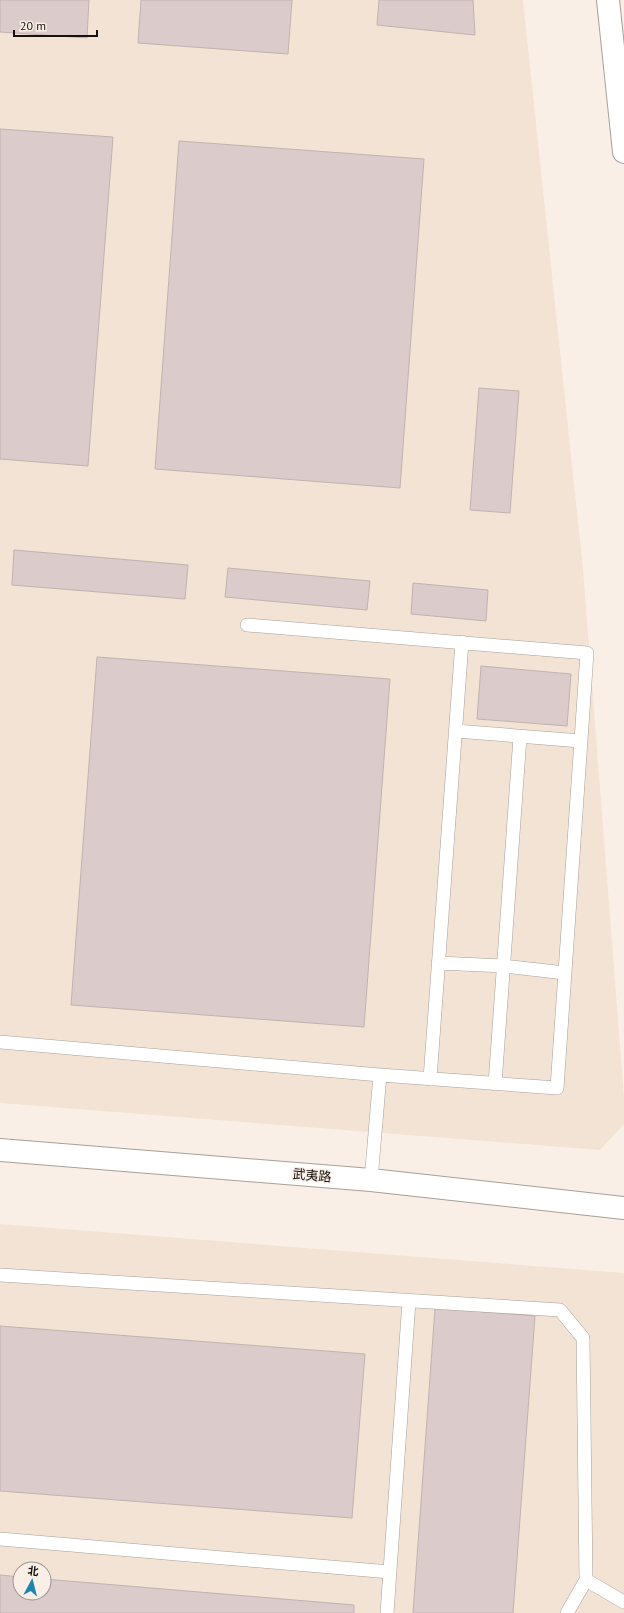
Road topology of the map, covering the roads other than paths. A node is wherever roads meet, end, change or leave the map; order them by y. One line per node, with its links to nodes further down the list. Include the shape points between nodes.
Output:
1 (608, 0): 2 (street)
2 (624, 152)
3 (247, 625): 4 (lane)
4 (462, 642): 5 (lane); 7 (lane, via 587,653)
5 (456, 732): 6 (lane); 8 (lane)
6 (520, 737): 7 (lane); 9 (lane)
7 (581, 741): 10 (lane)
8 (438, 963): 9 (lane); 13 (lane)
9 (504, 966): 10 (lane); 14 (lane)
10 (565, 972): 14 (lane, via 557,1088)
11 (0, 1042): 12 (lane)
12 (380, 1075): 13 (lane); 16 (lane)
13 (430, 1079): 14 (lane)
14 (495, 1084)
15 (0, 1150): 16 (street, 武夷路)
16 (371, 1180): 17 (street, 武夷路)
17 (624, 1208)
18 (0, 1275): 19 (lane)
19 (409, 1301): 21 (lane); 22 (lane, via 560,1310 583,1338)
20 (0, 1540): 21 (lane)
21 (390, 1572): 24 (lane)
22 (586, 1580): 23 (lane); 25 (lane)
23 (624, 1602)
24 (387, 1613)
25 (567, 1613)

